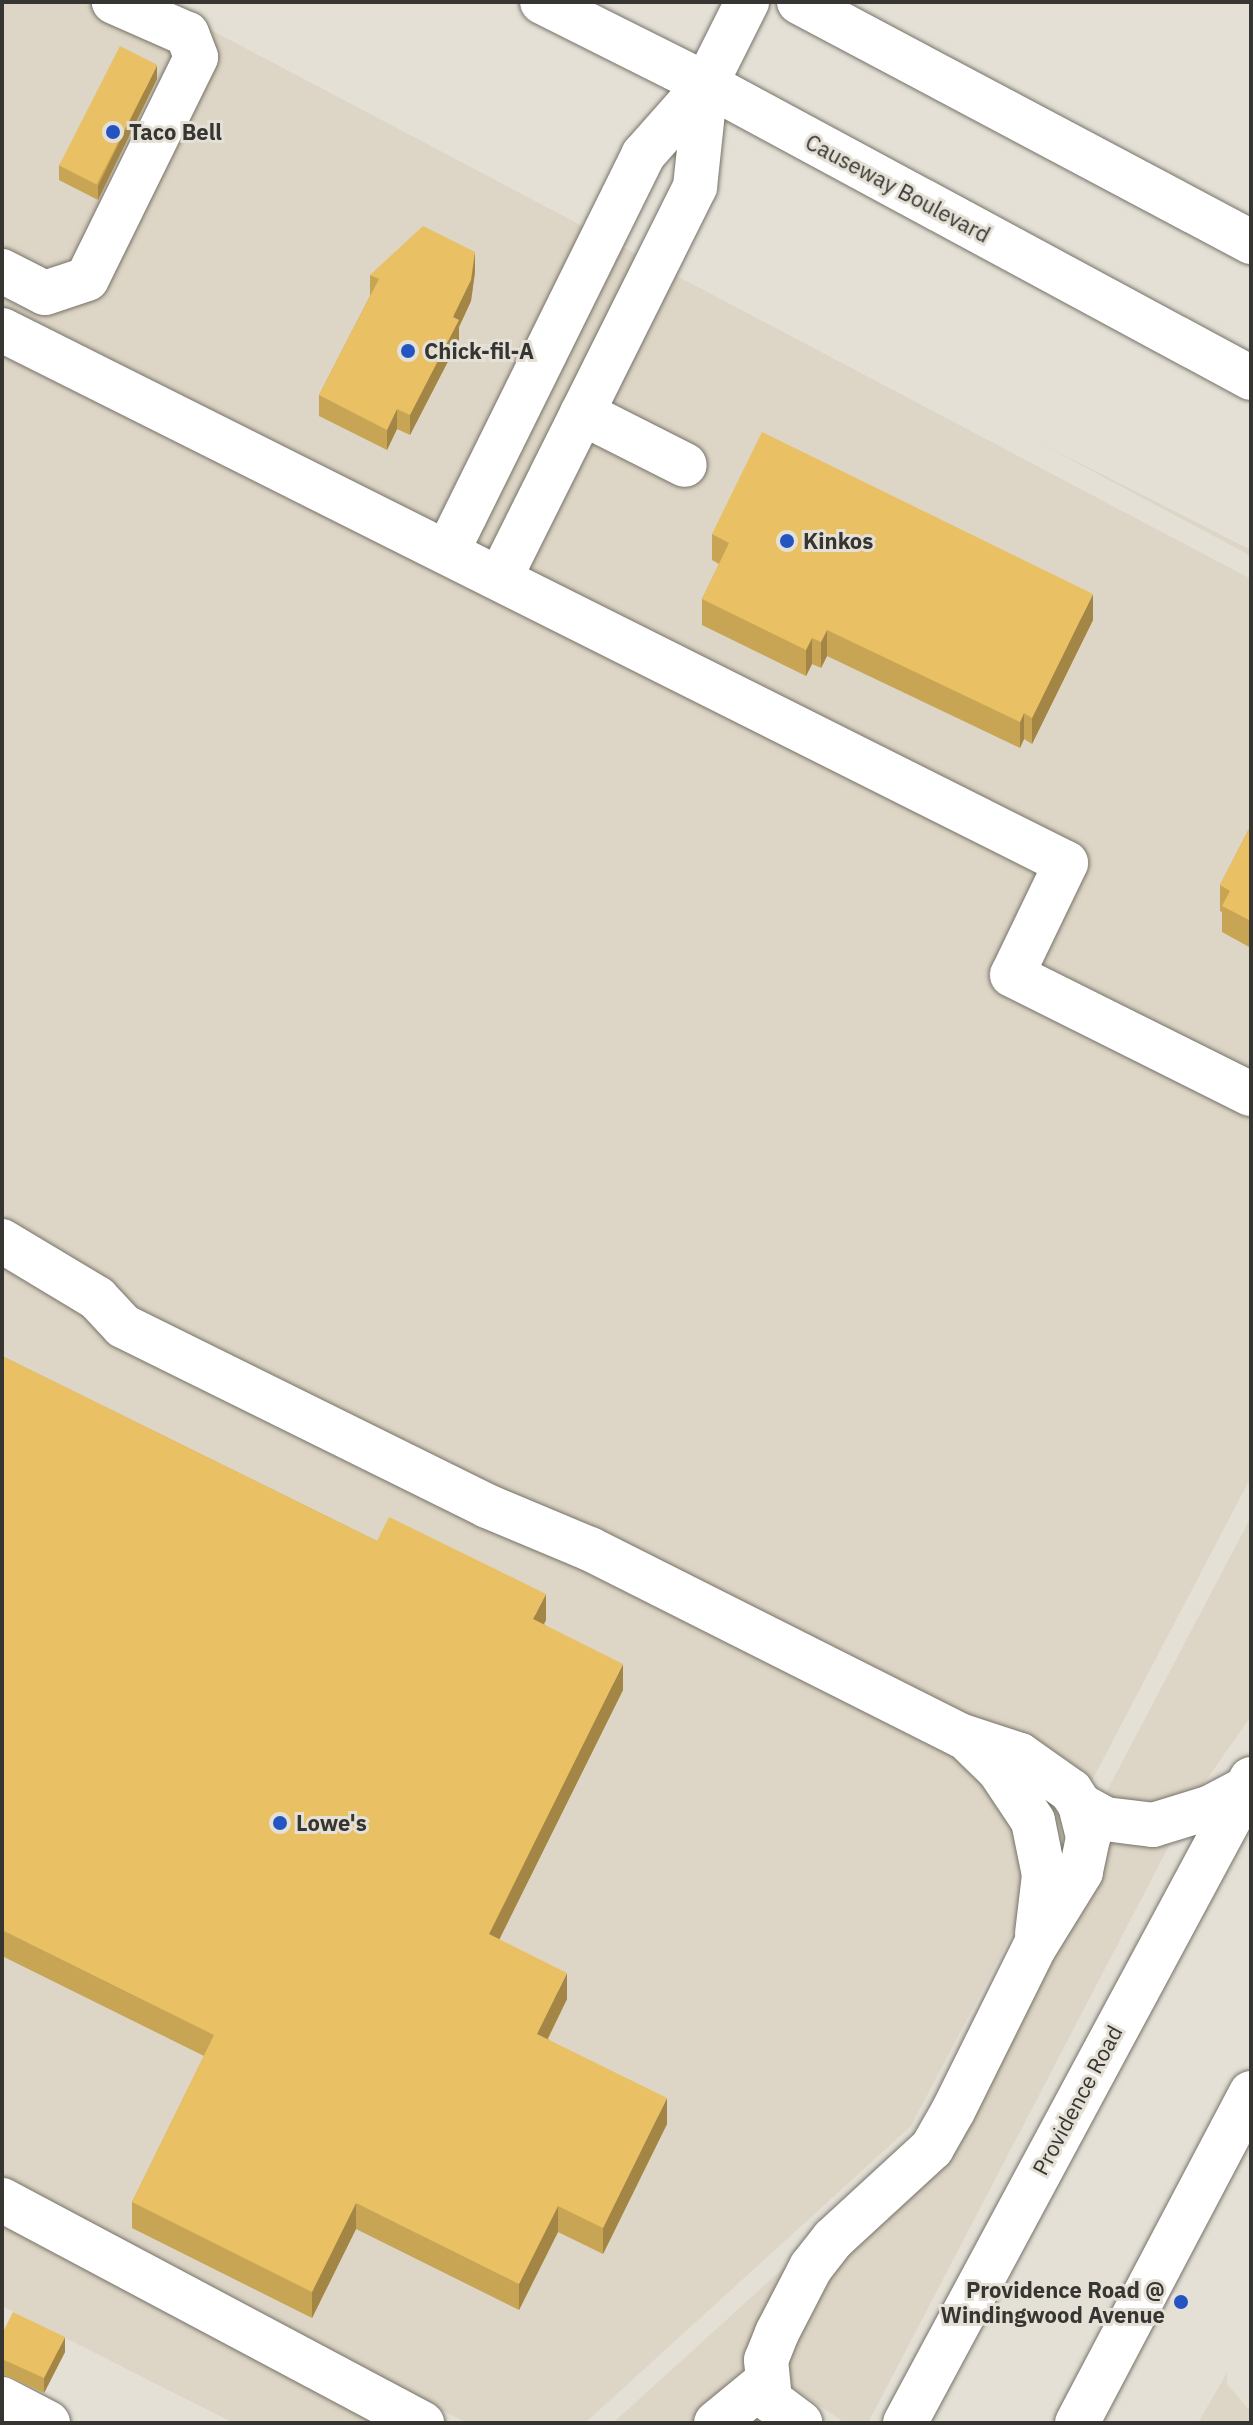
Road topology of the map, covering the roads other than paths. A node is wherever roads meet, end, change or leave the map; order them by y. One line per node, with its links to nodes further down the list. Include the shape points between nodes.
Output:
1 (114, 2): 7 (main road, via 187,34 196,57 87,279 45,293)
2 (542, 2): 5 (main road, Causeway Boulevard)
3 (747, 2): 5 (main road)
4 (799, 2): 6 (main road)
5 (706, 84): 9 (main road, Causeway Boulevard); 10 (main road, via 695,187); 12 (main road, via 643,155)
6 (1251, 242)
7 (2, 271)
8 (2, 330): 12 (main road)
9 (1251, 378)
10 (582, 413): 11 (main road); 13 (main road)
11 (685, 465)
12 (448, 550): 13 (main road)
13 (501, 576): 14 (main road, via 1066,863 1012,975)
14 (1251, 1094)
15 (2, 1241): 16 (main road, via 97,1298 123,1326 487,1506 590,1549)
16 (962, 1736): 18 (main road, via 1042,1766); 19 (main road, via 999,1770 1033,1821 1044,1875)
17 (1248, 1784): 18 (main road, via 1191,1815 1153,1825 1113,1821); 28 (main road, Providence Road)
18 (1080, 1805): 19 (main road, via 1088,1838 1081,1872)
19 (1034, 1948): 22 (main road, via 932,2148 853,2216 811,2267 766,2360)
20 (1251, 2093): 29 (main road)
21 (2, 2200): 25 (main road)
22 (766, 2382): 26 (main road); 27 (main road, via 770,2400)
23 (2, 2401): 24 (main road)
24 (48, 2423)
25 (422, 2423)
26 (716, 2423)
27 (800, 2423)
28 (905, 2423)
29 (1077, 2423)

